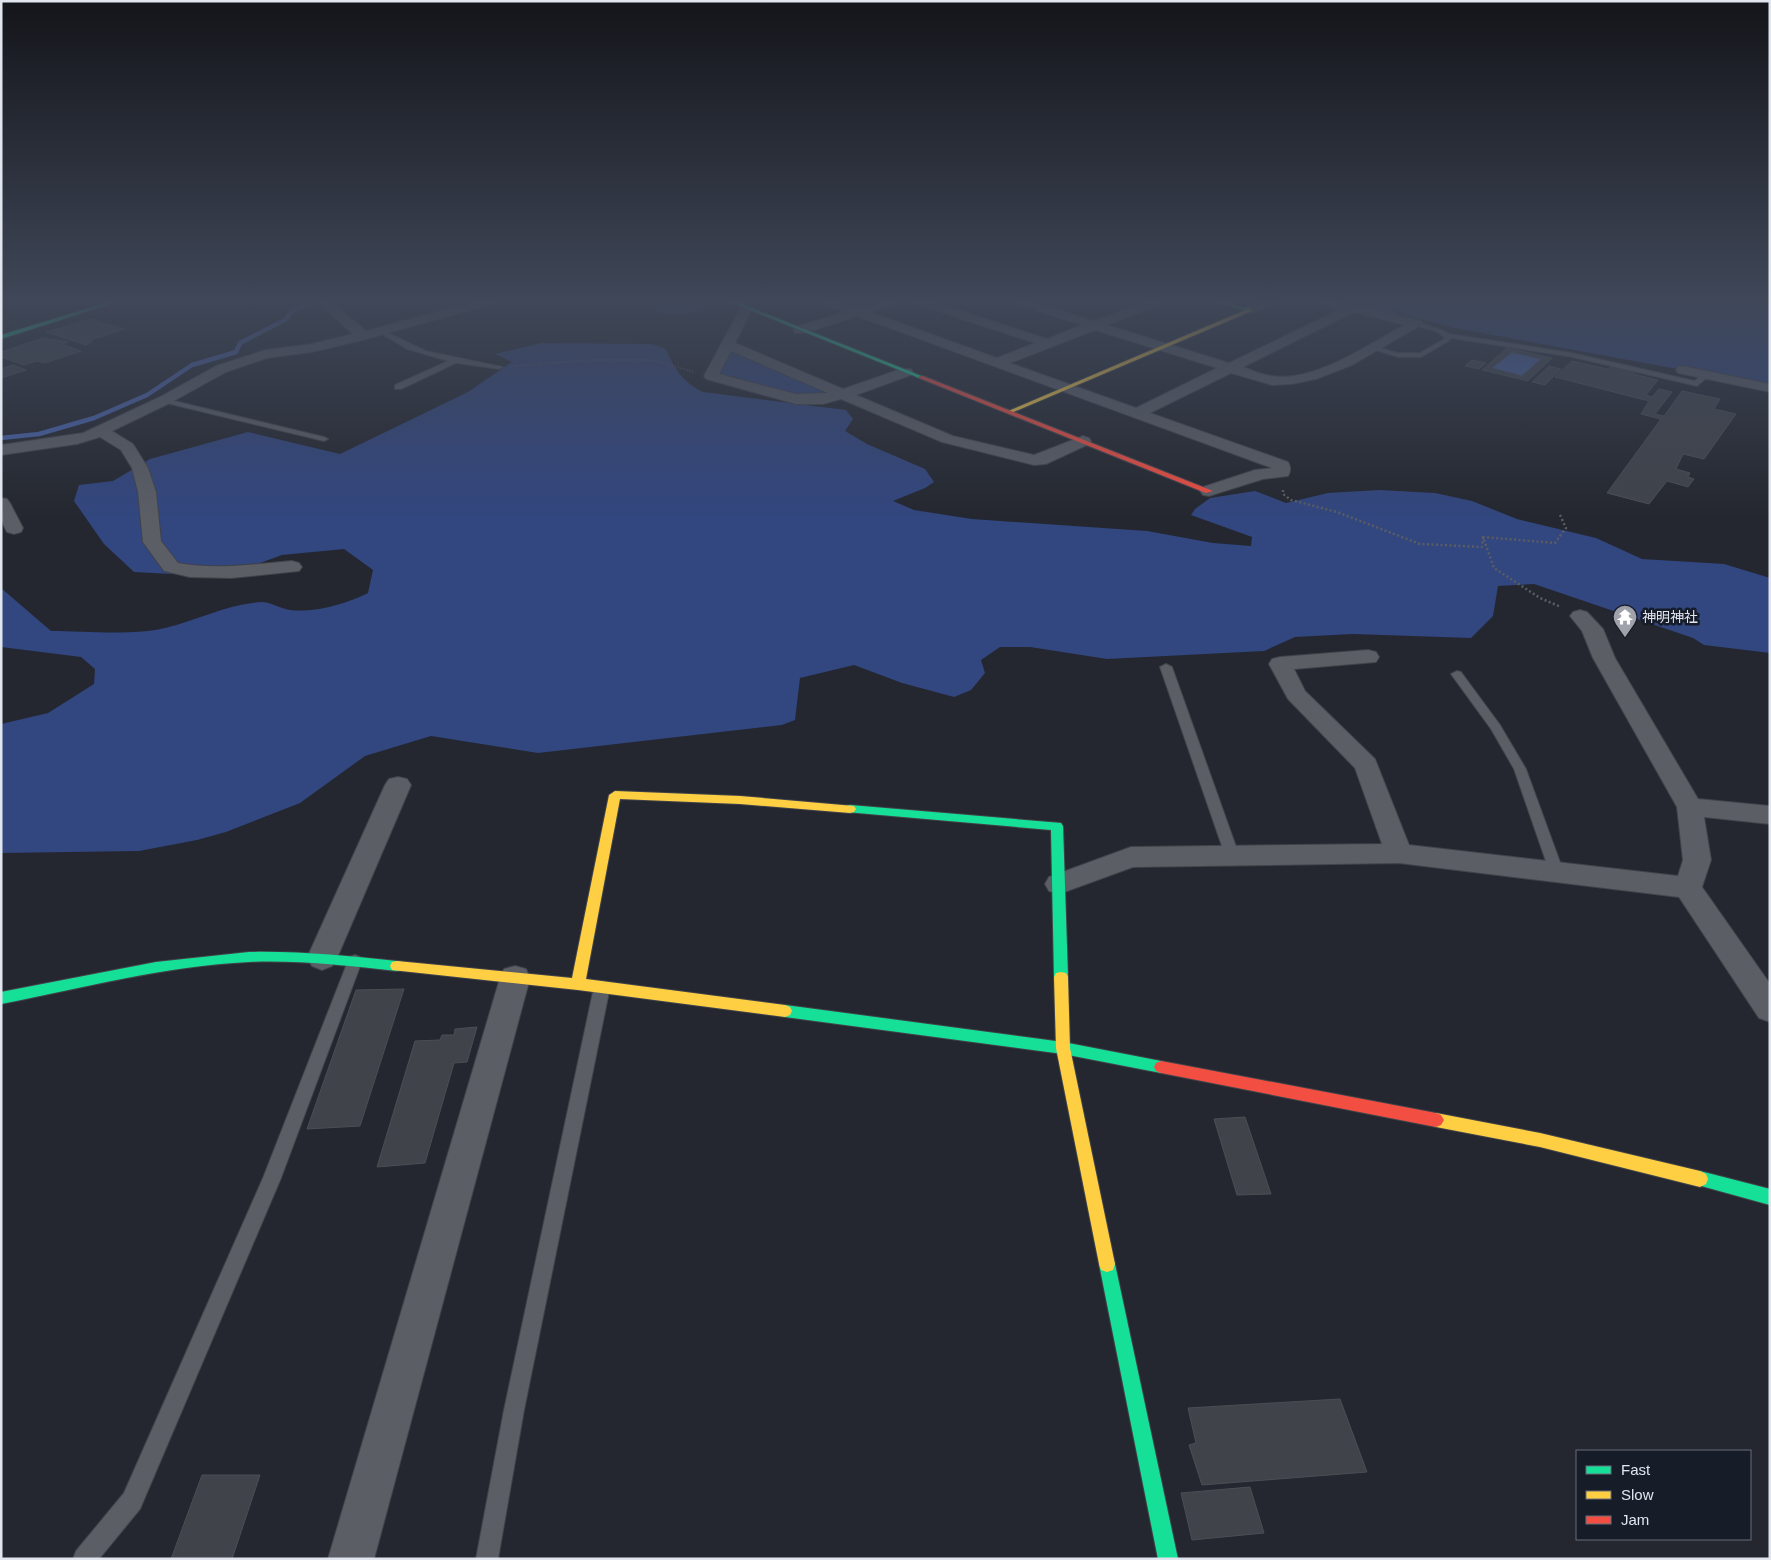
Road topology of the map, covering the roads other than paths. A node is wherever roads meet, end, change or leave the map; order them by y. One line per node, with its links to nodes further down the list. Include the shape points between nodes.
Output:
1 (214, 373): 19 (street)
2 (429, 373): 15 (lane)
3 (713, 373): 18 (street, via 711,376 796,399 823,399)
4 (793, 373): 18 (street)
5 (904, 373): 18 (street)
6 (908, 373): 20 (street)
7 (1023, 373): 16 (street)
8 (1102, 373): 16 (street)
9 (1220, 373): 21 (street)
10 (1246, 373): 11 (street, via 1282,381)
11 (1324, 373)
12 (1649, 373): 14 (lane, via 1698,384)
13 (1696, 373): 14 (street)
14 (1706, 375): 17 (street)
15 (398, 387)
16 (1066, 388): 20 (street); 21 (street)
17 (1770, 388)
18 (844, 394): 24 (street, via 948,439 1034,460)
19 (165, 400): 22 (street); 23 (lane)
20 (1009, 412): 24 (street)
21 (1135, 414): 26 (street, via 1282,466 1282,472 1261,474)
22 (101, 431): 25 (street, via 77,439); 29 (street, via 126,446 140,468 147,492 152,542 170,567 190,572)
23 (324, 440)
24 (1084, 441): 26 (street)
25 (1, 450)
26 (1209, 491)
27 (1, 503): 28 (street)
28 (14, 528)
29 (292, 567)
30 (1580, 616): 35 (street, via 1592,629 1604,658)
31 (1368, 657): 37 (street, via 1280,664 1296,694 1366,764)
32 (1166, 667): 38 (lane)
33 (1457, 674): 39 (lane, via 1520,768)
34 (398, 785): 42 (street)
35 (1690, 806): 36 (street); 41 (street, via 1697,860)
36 (1770, 815)
37 (1399, 853): 38 (street); 39 (street)
38 (1232, 855): 40 (street, via 1131,857)
39 (1557, 873): 41 (street)
40 (1059, 884): 45 (street, via 1057,826 740,800 615,795); 49 (street)
41 (1688, 888): 48 (street)
42 (322, 958): 43 (street); 47 (street, via 248,957 192,962)
43 (355, 961): 44 (street); 51 (lane, via 272,1178 132,1502)
44 (515, 978): 45 (street); 52 (street)
45 (578, 984): 46 (street)
46 (602, 987): 49 (street); 53 (lane, via 514,1410)
47 (1, 998)
48 (1770, 1009)
49 (1064, 1048): 50 (street, via 1540,1140); 54 (street)
50 (1770, 1197)
51 (84, 1559)
52 (350, 1559)
53 (487, 1559)
54 (1168, 1559)

